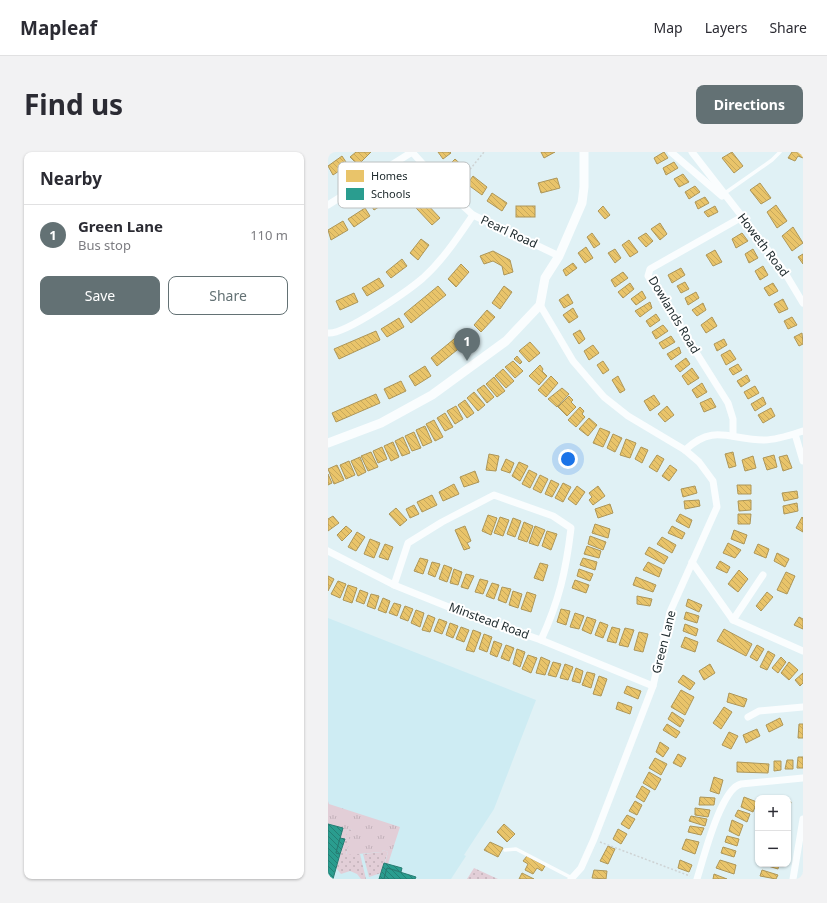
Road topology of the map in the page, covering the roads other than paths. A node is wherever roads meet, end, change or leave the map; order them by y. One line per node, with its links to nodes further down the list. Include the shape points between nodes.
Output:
1 (412, 152): 6 (street); 7 (street, Pearl Road)
2 (584, 152): 15 (street, via 582,203)
3 (671, 152): 11 (street, Howeth Road)
4 (692, 152): 8 (street, Howeth Road)
5 (780, 152): 8 (lane)
6 (396, 162)
7 (421, 162)
8 (724, 194): 11 (street, Howeth Road)
9 (338, 200): 10 (street)
10 (328, 206)
11 (734, 207): 14 (street, Howeth Road)
12 (465, 208): 13 (street, Pearl Road)
13 (473, 216): 15 (street, Pearl Road); 18 (street, via 424,277 355,323)
14 (742, 217): 16 (street, Howeth Road, via 782,268); 21 (street, Dowlands Road, via 650,269 648,276 728,403 733,419)
15 (559, 256): 17 (street, via 545,278)
16 (803, 303)
17 (540, 305): 22 (street, via 506,341 432,395 381,423); 23 (street, Green Lane, via 573,361 604,398 628,416)
18 (328, 333)
19 (803, 431): 20 (street)
20 (795, 434): 21 (street, via 772,440); 24 (street)
21 (733, 436): 23 (street, via 701,437)
22 (328, 443)
23 (685, 450): 26 (street, Green Lane, via 699,462 713,481 717,507)
24 (803, 461)
25 (328, 551): 28 (street, Minstead Road)
26 (692, 562): 29 (street); 32 (street, Green Lane, via 670,612)
27 (763, 575): 29 (street)
28 (394, 585): 30 (street, Minstead Road, via 471,616); 30 (street, via 408,543 442,522 494,495 532,508 553,516 571,528 566,566 554,611)
29 (733, 620): 31 (street)
30 (541, 640): 32 (street, Minstead Road)
31 (803, 651)
32 (653, 686): 38 (street, Green Lane, via 594,839 581,868)
33 (803, 706): 34 (street, via 759,712)
34 (748, 717)
35 (803, 778): 39 (street, via 735,786 715,821)
36 (803, 819): 40 (street)
37 (505, 850): 38 (lane, via 516,849)
38 (572, 878)
39 (697, 879)
40 (793, 879)

